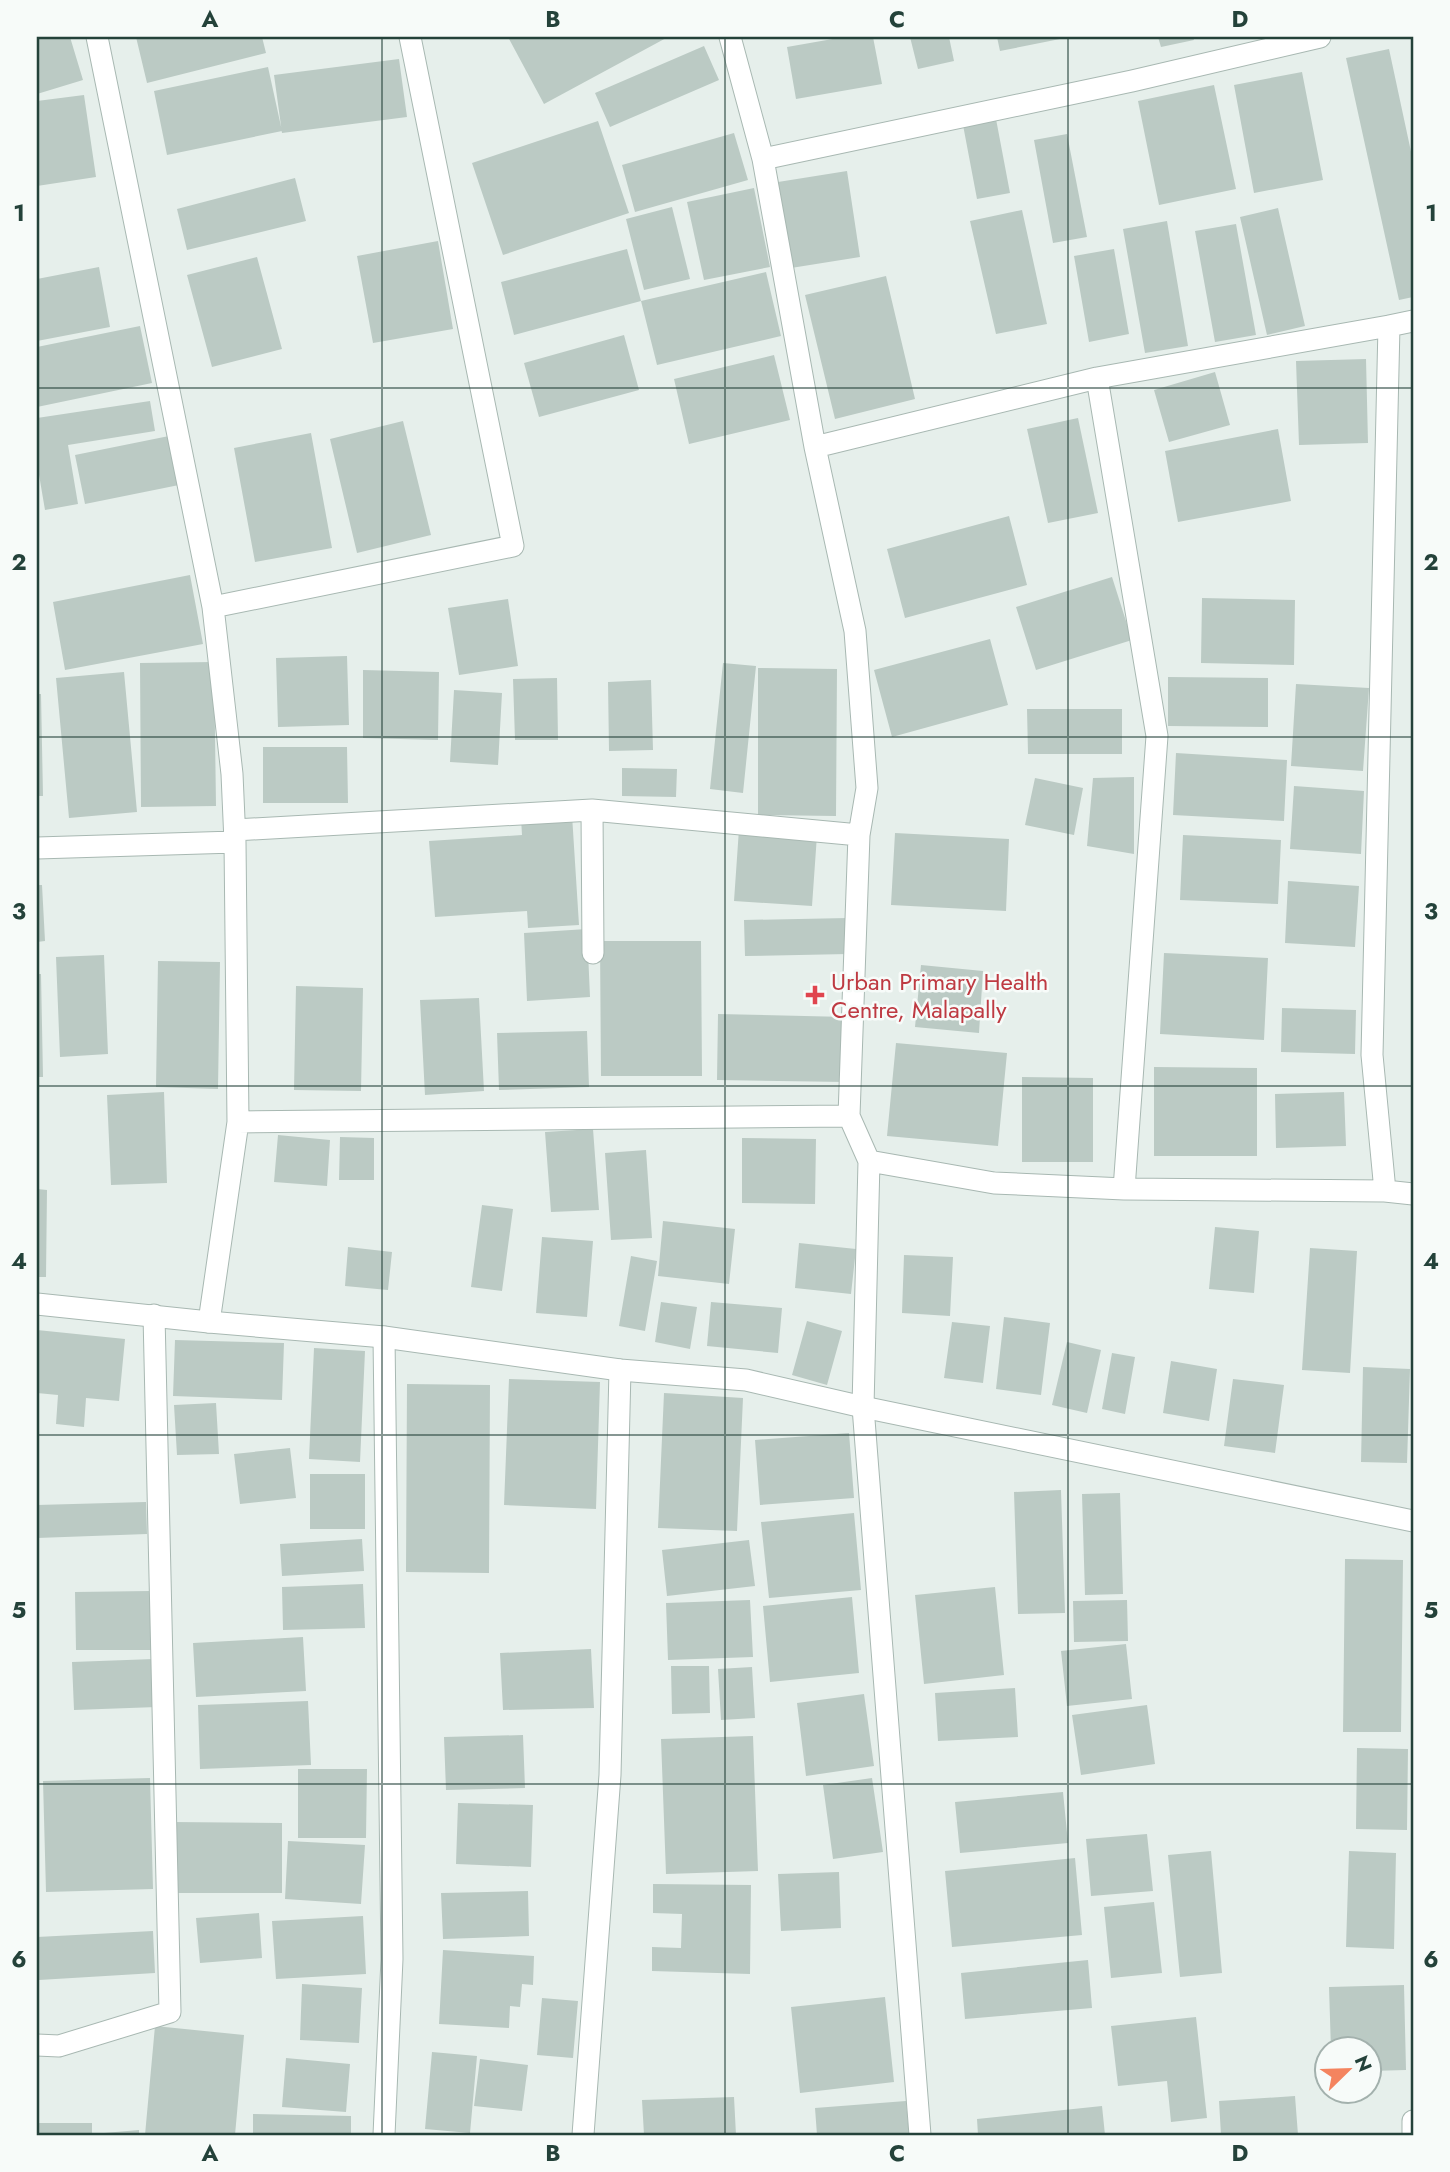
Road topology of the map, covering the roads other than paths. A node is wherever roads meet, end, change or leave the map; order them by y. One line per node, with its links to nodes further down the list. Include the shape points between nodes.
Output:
1 (97, 37): 10 (street)
2 (410, 37): 10 (street, via 513,546)
3 (730, 37): 5 (street)
4 (1320, 37): 5 (street)
5 (763, 159): 9 (street)
6 (1413, 321): 7 (street)
7 (1389, 326): 8 (street); 20 (street, via 1372,1055)
8 (1097, 378): 9 (street); 19 (street, via 1157,736)
9 (815, 447): 12 (street, via 855,631 867,788)
10 (213, 607): 13 (street)
11 (592, 810): 12 (street); 13 (street); 15 (street)
12 (859, 835): 16 (street)
13 (235, 836): 14 (street); 17 (street)
14 (37, 848)
15 (593, 953)
16 (849, 1116): 17 (street); 18 (street)
17 (239, 1122): 24 (street)
18 (869, 1161): 19 (street, via 994,1183); 27 (street)
19 (1124, 1189): 20 (street)
20 (1385, 1191): 21 (street)
21 (1413, 1194)
22 (37, 1304): 23 (street)
23 (154, 1315): 24 (street); 29 (street, via 170,2012 59,2046)
24 (209, 1322): 25 (street)
25 (384, 1337): 26 (street); 31 (street, via 392,1945)
26 (620, 1370): 27 (street, via 746,1380); 32 (street, via 610,1775)
27 (863, 1407): 28 (street); 33 (street)
28 (1413, 1521)
29 (37, 2045)
30 (1413, 2121): 34 (street)
31 (384, 2135)
32 (583, 2135)
33 (920, 2135)
34 (1413, 2135)

